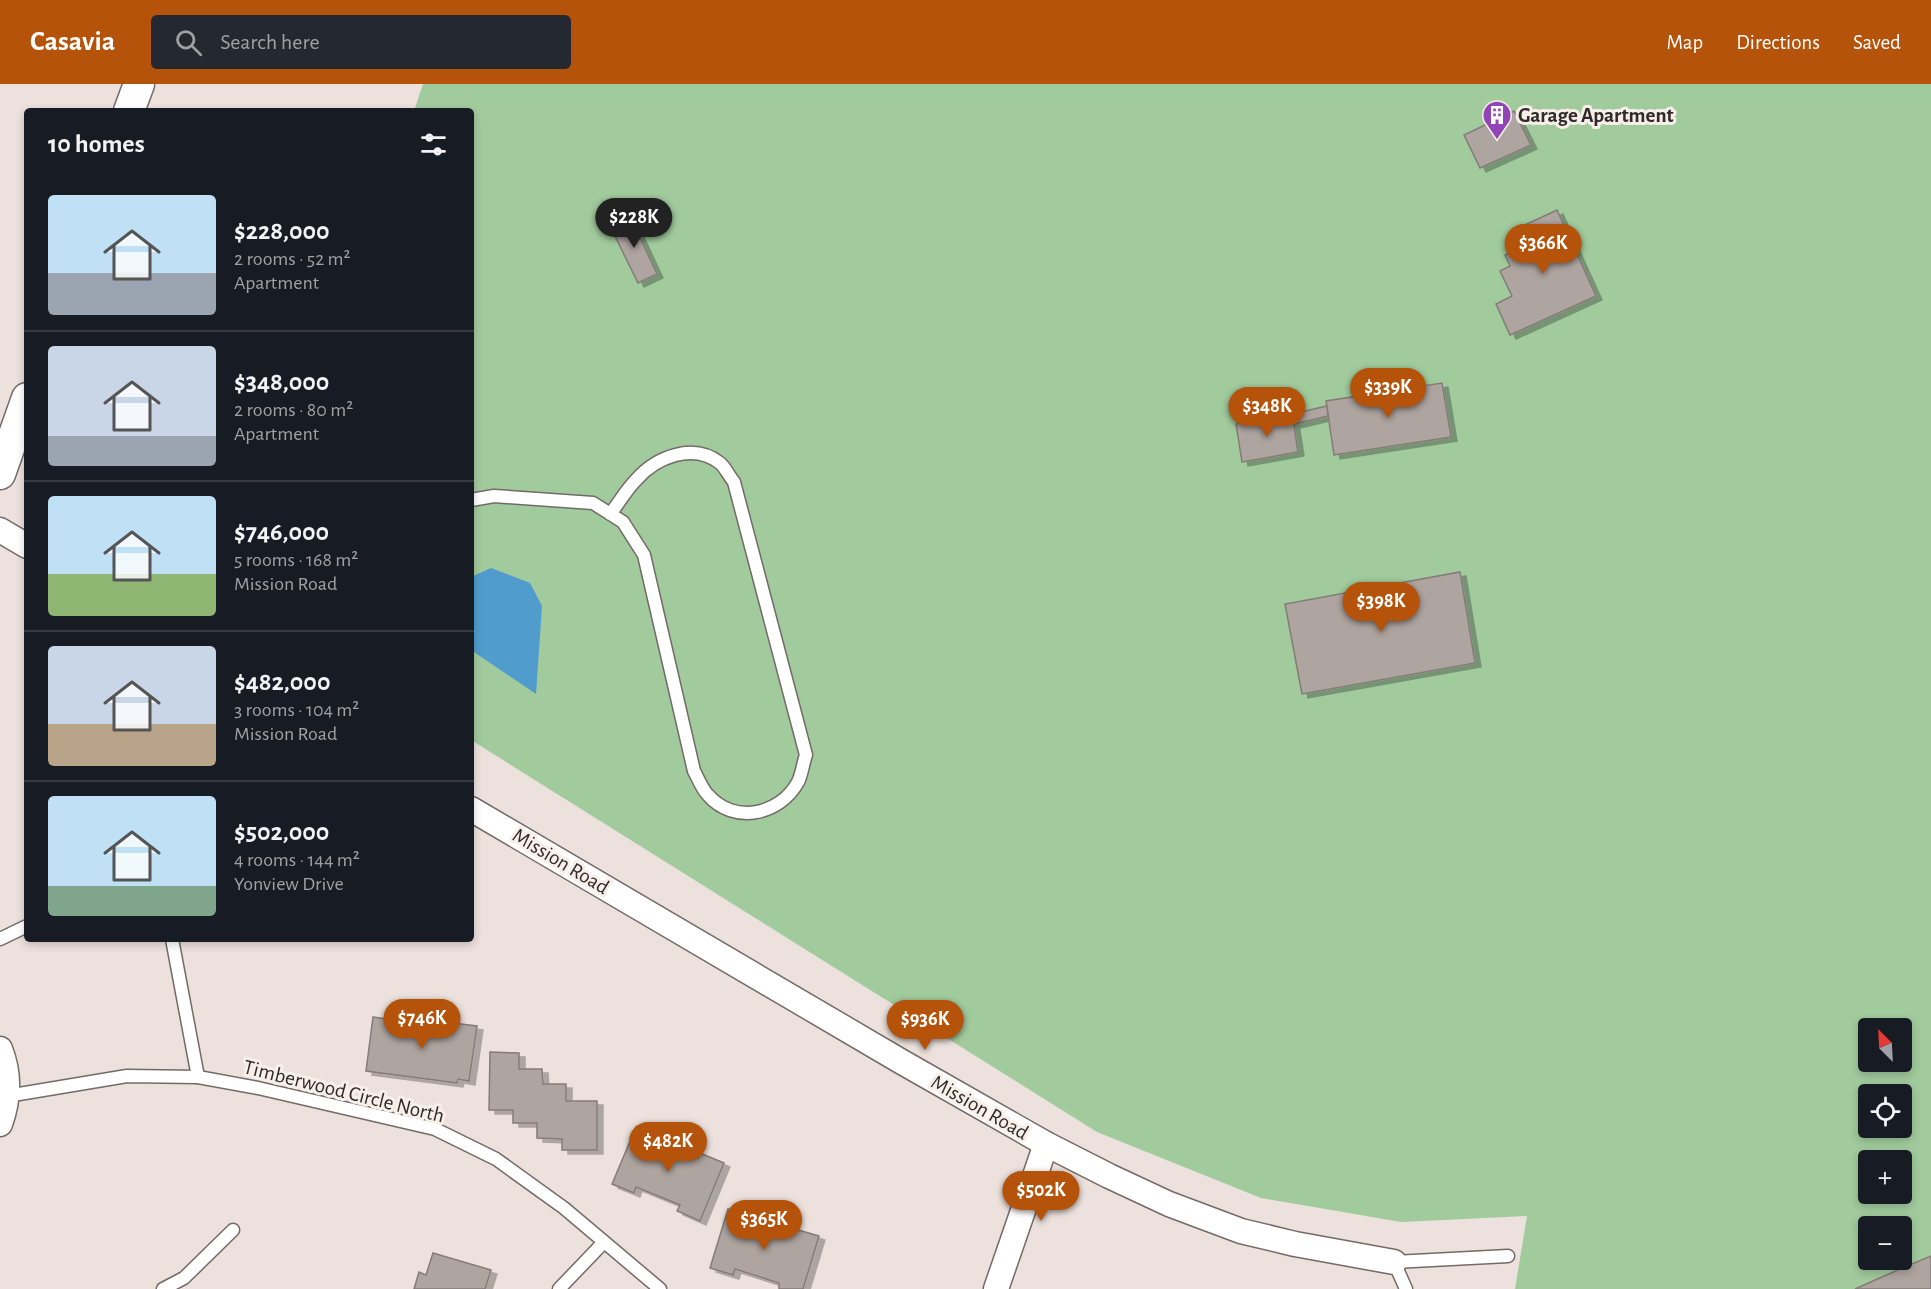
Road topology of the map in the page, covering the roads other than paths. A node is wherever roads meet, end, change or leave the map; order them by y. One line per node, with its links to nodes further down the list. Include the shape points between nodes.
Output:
1 (139, 84): 2 (street)
2 (130, 108)
3 (24, 406): 4 (street)
4 (0, 474)
5 (474, 499): 6 (lane, via 494,496 593,503)
6 (610, 514): 6 (lane, via 637,478 663,459 686,452 706,455 721,464 734,482 806,755 798,782 782,801 762,813 725,809 707,795 694,771 644,555 623,522)
7 (0, 530): 8 (street)
8 (24, 544)
9 (474, 810): 17 (street, Mission Road)
10 (24, 927): 11 (lane)
11 (0, 939)
12 (173, 942): 14 (lane)
13 (0, 1049): 15 (street, via 6,1065)
14 (198, 1077): 15 (lane, Timberwood Circle North, via 128,1076); 19 (lane, Timberwood Circle North, via 435,1129 496,1159)
15 (7, 1096): 16 (street)
16 (0, 1124)
17 (1046, 1144): 21 (street, Mission Road, via 1169,1204 1241,1231); 25 (street)
18 (233, 1230): 22 (lane, via 184,1278)
19 (604, 1242): 23 (lane); 24 (lane, Timberwood Circle North)
20 (1508, 1256): 21 (lane)
21 (1394, 1262): 26 (lane)
22 (163, 1289)
23 (559, 1289)
24 (660, 1289)
25 (996, 1289)
26 (1406, 1289)

